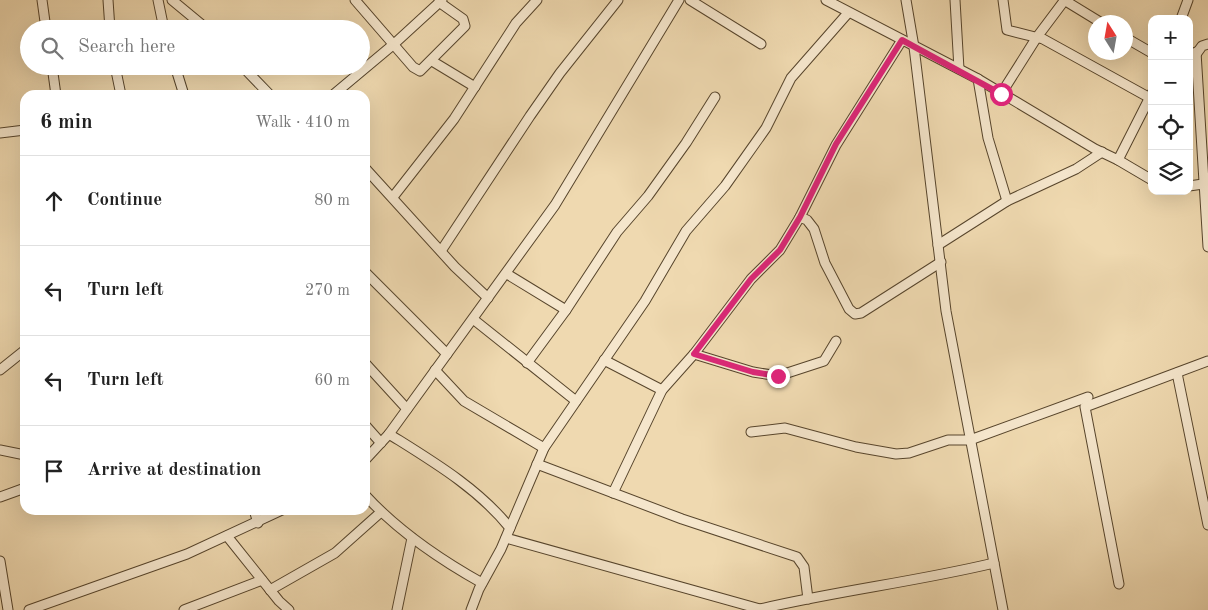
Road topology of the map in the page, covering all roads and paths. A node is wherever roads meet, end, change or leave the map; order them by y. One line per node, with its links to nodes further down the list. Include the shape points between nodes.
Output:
1 (42, 0): 20 (street)
2 (108, 0): 21 (street)
3 (158, 0): 22 (street)
4 (172, 0): 23 (street)
5 (354, 0): 27 (street)
6 (537, 0): 43 (street, via 516,23)
7 (618, 0): 66 (street, via 535,109)
8 (679, 0): 68 (street, via 555,205)
9 (690, 0): 28 (street)
10 (826, 0): 17 (street)
11 (906, 0): 30 (street)
12 (954, 0): 36 (street)
13 (1003, 0): 24 (street, via 1007,30)
14 (1064, 0): 18 (street); 24 (street)
15 (1188, 0): 19 (street)
16 (440, 1): 27 (street); 34 (street, via 463,19 465,26)
17 (848, 13): 25 (street); 77 (street, via 792,78 766,128 725,186 686,230 645,301)
18 (1089, 15)
19 (1182, 15)
20 (45, 20)
21 (109, 20)
22 (162, 20)
23 (196, 20)
24 (1037, 37): 49 (street); 50 (street)
25 (902, 40): 30 (street); 63 (street, via 836,144)
26 (1133, 42): 31 (street)
27 (394, 44): 34 (street, via 420,71); 35 (street)
28 (761, 44)
29 (1208, 44): 32 (street)
30 (914, 47): 36 (street); 64 (street)
31 (1148, 51)
32 (1196, 52): 33 (street); 59 (street)
33 (1191, 60)
34 (432, 61): 43 (street)
35 (370, 64)
36 (959, 69): 42 (street)
37 (53, 75): 44 (street)
38 (117, 75): 45 (street)
39 (178, 75): 46 (street)
40 (251, 75): 47 (street)
41 (357, 75): 48 (street)
42 (978, 79): 49 (street); 62 (street, via 988,138)
43 (475, 87): 61 (street)
44 (55, 90)
45 (120, 90)
46 (182, 90)
47 (265, 90)
48 (339, 90)
49 (1001, 94): 55 (street)
50 (1148, 94)
51 (715, 97): 71 (street, via 648,196 617,232)
52 (1148, 102): 56 (street)
53 (20, 131): 54 (street)
54 (0, 133)
55 (1102, 152): 56 (street); 62 (street, via 1076,169)
56 (1118, 160): 58 (street)
57 (370, 173): 61 (street)
58 (1148, 178)
59 (1203, 184): 60 (street); 65 (street)
60 (1193, 185)
61 (393, 198): 66 (street)
62 (1007, 201): 64 (street)
63 (800, 217): 67 (street, via 814,229 825,263 849,309 855,314); 76 (street, via 780,250 751,279)
64 (938, 246): 67 (street)
65 (1208, 247)
66 (441, 252): 70 (street)
67 (941, 262): 91 (street, via 948,322)
68 (507, 274): 70 (street); 71 (street)
69 (370, 277): 75 (street)
70 (488, 298): 72 (street)
71 (566, 310): 79 (street)
72 (473, 319): 75 (street); 79 (street)
73 (836, 341): 76 (street, via 824,361 778,376)
74 (20, 354): 81 (street)
75 (447, 354): 82 (street)
76 (694, 354): 84 (street)
77 (604, 360): 84 (street); 86 (street)
78 (1208, 361): 83 (street)
79 (527, 363): 86 (street)
80 (370, 368): 87 (street)
81 (0, 370)
82 (435, 370): 87 (street); 93 (street, via 469,405)
83 (1177, 373): 106 (street); 115 (street, via 1085,407)
84 (662, 390): 99 (street)
85 (1088, 397): 91 (street)
86 (576, 401): 93 (street)
87 (407, 409): 90 (street)
88 (370, 431): 92 (street)
89 (751, 432): 91 (street, via 785,428 896,454 948,440)
90 (389, 434): 92 (street); 107 (street, via 468,487 496,510)
91 (970, 440): 112 (street)
92 (381, 443): 96 (street)
93 (544, 448): 97 (street)
94 (0, 450): 95 (street)
95 (20, 454)
96 (370, 455)
97 (537, 464): 99 (street); 107 (street)
98 (20, 490): 100 (street)
99 (613, 493): 117 (street, via 797,557 804,567)
100 (0, 497)
101 (370, 500): 102 (street)
102 (381, 512): 109 (street); 116 (street, via 335,552)
103 (256, 515): 105 (street)
104 (273, 515): 105 (street)
105 (258, 523): 108 (street)
106 (1208, 525)
107 (510, 528): 110 (street)
108 (226, 536): 113 (street); 120 (street, via 130,575)
109 (412, 538): 114 (street); 123 (street)
110 (506, 538): 114 (street); 125 (street)
111 (0, 561): 119 (street)
112 (994, 563): 117 (street, via 921,580); 126 (street)
113 (262, 580): 116 (street); 121 (street)
114 (482, 583): 124 (street)
115 (1119, 584)
116 (270, 590): 122 (street)
117 (808, 599): 118 (street)
118 (772, 608): 125 (street)
119 (8, 610)
120 (29, 610)
121 (184, 610)
122 (289, 610)
123 (397, 610)
124 (471, 610)
125 (758, 610)
126 (1003, 610)

